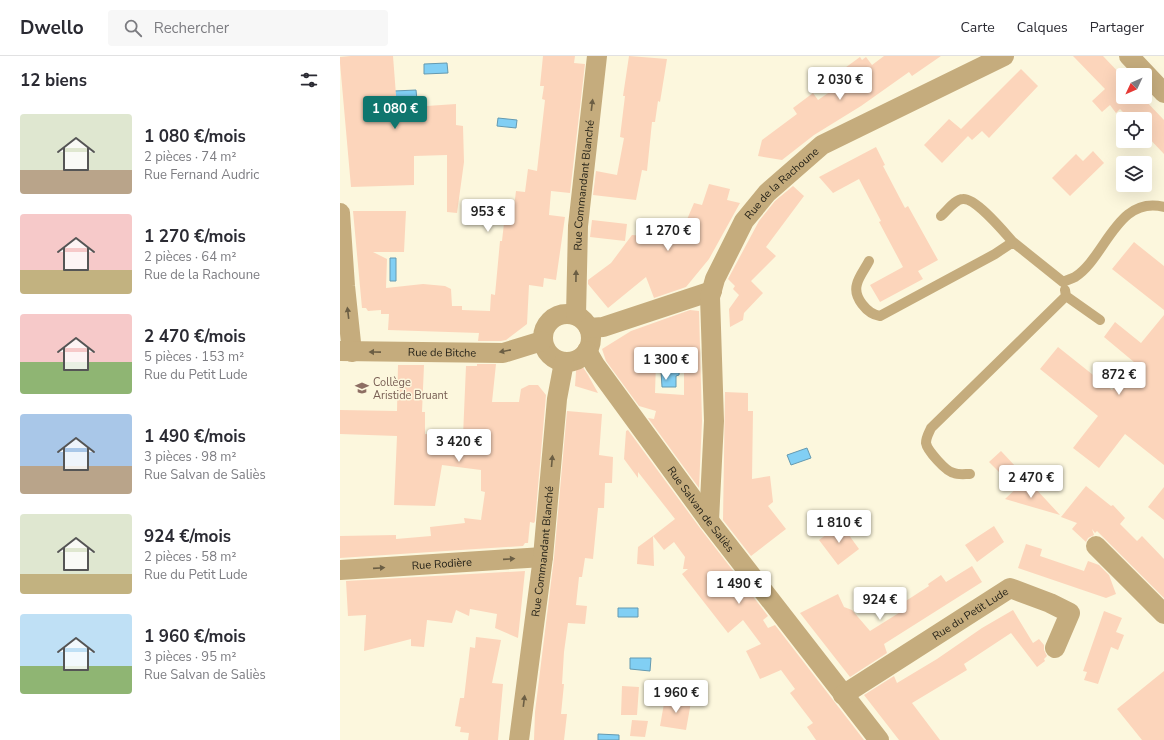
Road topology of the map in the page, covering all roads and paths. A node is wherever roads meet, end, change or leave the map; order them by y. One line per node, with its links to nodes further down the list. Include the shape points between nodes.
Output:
1 (597, 56): 14 (street, Rue Commandant Blanché, one-way to 1, via 578,226)
2 (1129, 56): 4 (street)
3 (997, 57): 11 (street, Rue de la Rachoune, via 822,145 767,192 744,221 715,279)
4 (1164, 93)
5 (1164, 207): 10 (lane, via 1147,205 1128,214 1086,266 1075,277)
6 (340, 213): 17 (street, one-way to 6)
7 (941, 216): 8 (lane, via 957,201 971,201)
8 (1013, 242): 9 (lane, via 880,316 869,313 856,292 856,285); 10 (lane)
9 (869, 261)
10 (1063, 282): 12 (lane)
11 (712, 291): 14 (street, via 603,327); 20 (street, Rue de la Rachoune, via 710,297 714,421)
12 (1066, 296): 13 (lane); 19 (lane, via 931,428 926,444 930,452 948,471 954,474)
13 (1100, 320)
14 (582, 322): 15 (street, via 567,313 559,314 546,324); 16 (street, via 591,336)
15 (542, 341): 17 (street, Rue de Bitche, one-way to 17, via 503,353); 18 (street, via 549,355)
16 (587, 351): 18 (street, via 577,360); 20 (street, Rue Salvan de Saliès)
17 (346, 352)
18 (564, 362): 22 (street, Rue Commandant Blanché, one-way to 18, via 558,399)
19 (970, 474)
20 (709, 521): 26 (street, Rue Salvan de Saliès)
21 (1096, 546): 24 (street)
22 (543, 557): 23 (street, Rue Rodière, one-way to 22); 27 (street, Rue Commandant Blanché, one-way to 22)
23 (340, 570)
24 (1164, 614)
25 (1055, 648): 26 (street, Rue du Petit Lude, via 1070,613 1010,588)
26 (843, 695): 28 (street, Rue Salvan de Saliès)
27 (519, 740)
28 (879, 740)

